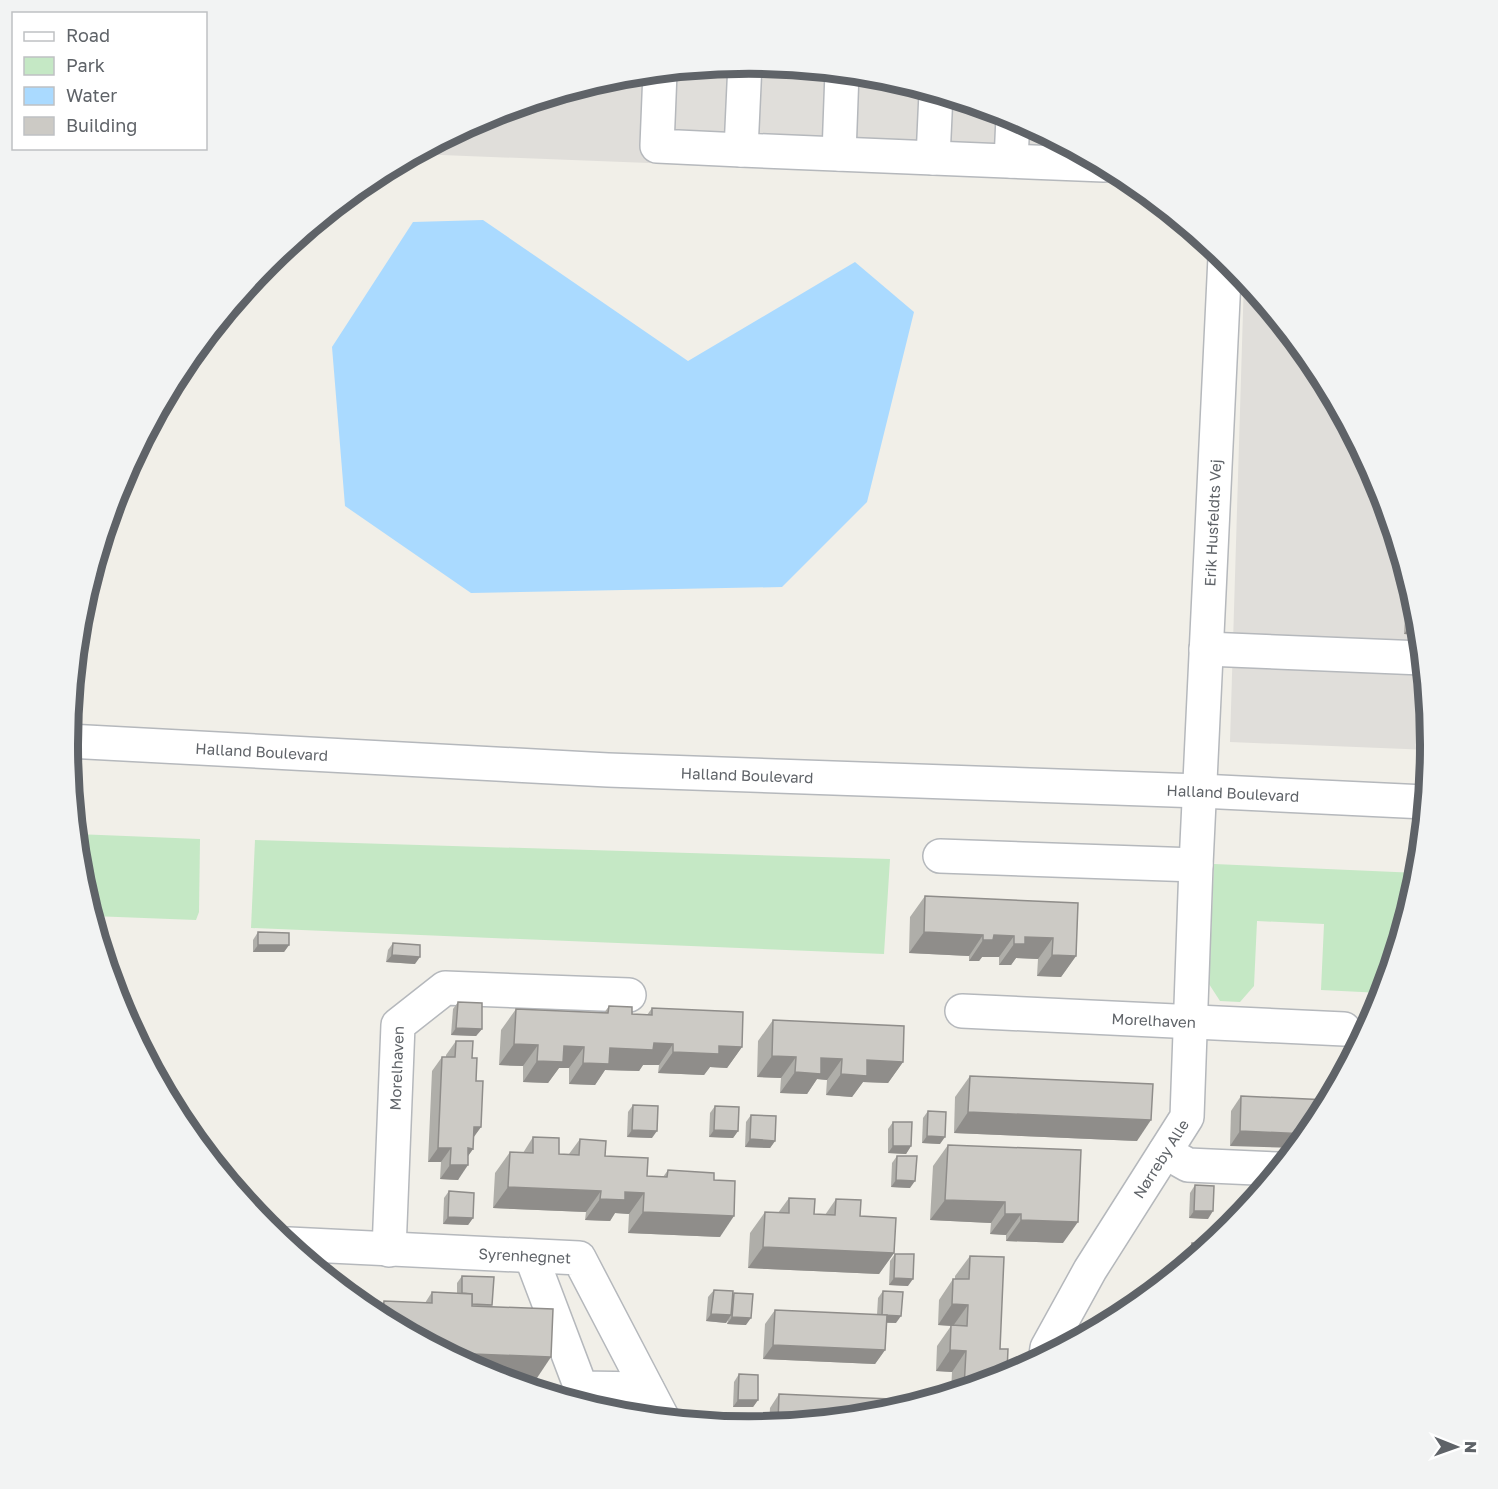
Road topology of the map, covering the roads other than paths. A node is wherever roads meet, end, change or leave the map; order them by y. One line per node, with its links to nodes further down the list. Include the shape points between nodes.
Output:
1 (744, 74): 6 (street)
2 (660, 79): 6 (street, via 657,146)
3 (842, 80): 7 (street)
4 (936, 100): 8 (street)
5 (1013, 128): 9 (street)
6 (741, 150): 7 (street)
7 (839, 154): 8 (street)
8 (933, 158): 9 (street)
9 (1011, 161): 10 (street)
10 (1086, 164)
11 (1224, 271): 12 (street, Erik Husfeldts Vej)
12 (1206, 649): 13 (street); 15 (street, Erik Husfeldts Vej)
13 (1414, 658)
14 (78, 742): 15 (street, Halland Boulevard, via 608,770)
15 (1200, 790): 16 (street, Halland Boulevard); 18 (street, Nørreby Alle)
16 (1417, 802)
17 (940, 856): 18 (street)
18 (1196, 865): 21 (street, Nørreby Alle)
19 (629, 995): 26 (street, Morelhaven, via 445,988 398,1025)
20 (962, 1011): 21 (street, Morelhaven)
21 (1191, 1021): 22 (street, Morelhaven); 23 (street, Nørreby Alle, via 1187,1117)
22 (1344, 1029)
23 (1166, 1152): 24 (street, via 1188,1165); 28 (street, Nørreby Alle, via 1090,1270)
24 (1268, 1169)
25 (303, 1245): 26 (street, Syrenhegnet)
26 (389, 1250): 27 (street, Syrenhegnet)
27 (531, 1256): 29 (street, Syrenhegnet, via 579,1257); 29 (street, via 581,1388)
28 (1048, 1345)
29 (654, 1403)

